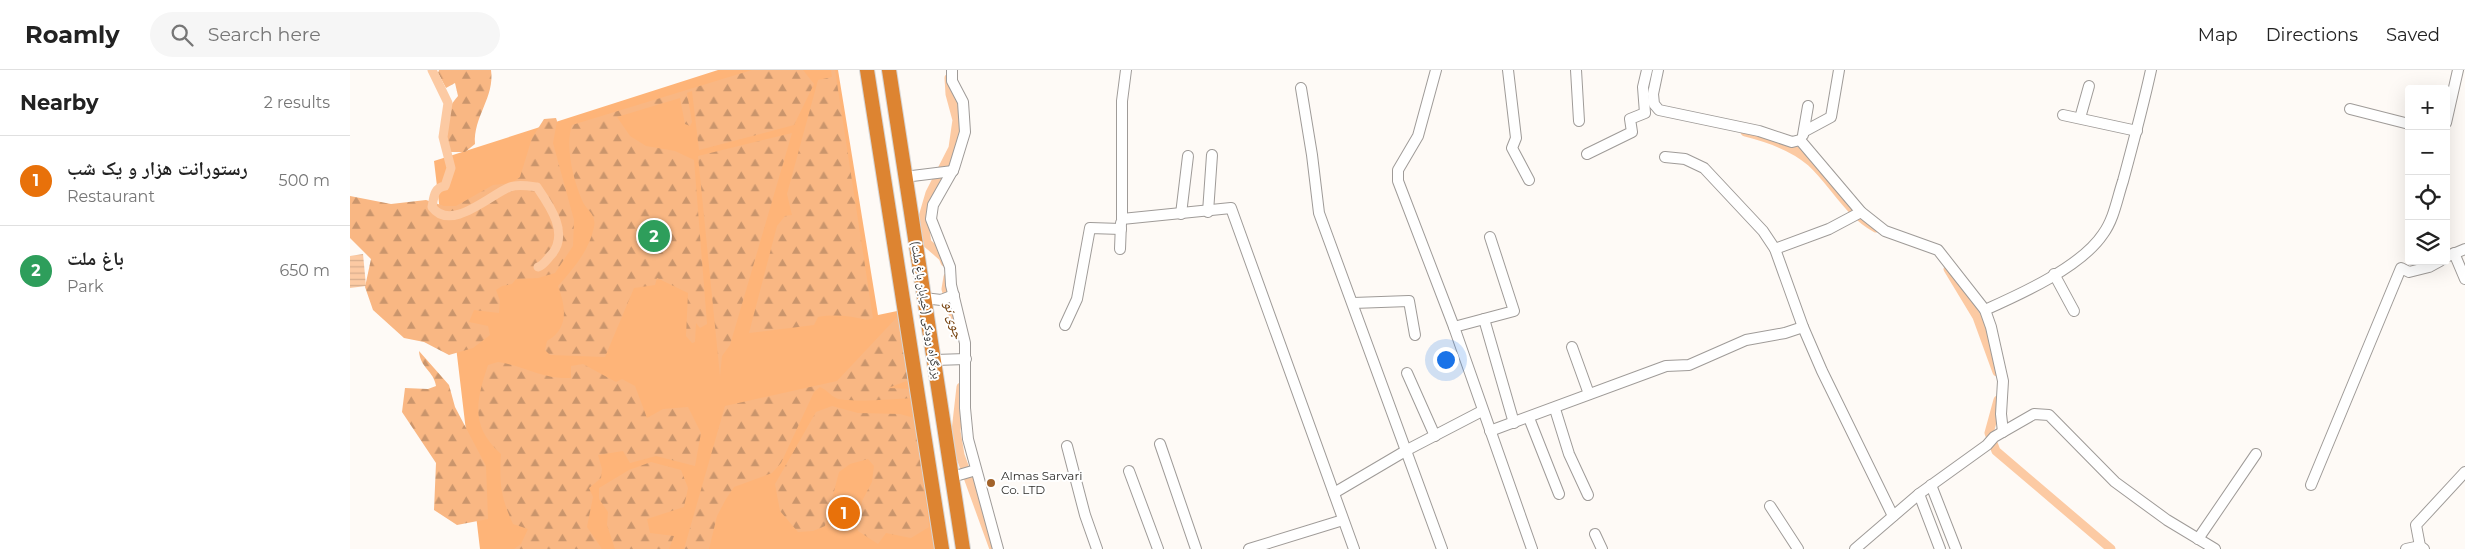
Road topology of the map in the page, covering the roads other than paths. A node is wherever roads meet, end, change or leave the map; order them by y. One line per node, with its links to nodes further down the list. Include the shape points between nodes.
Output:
1 (867, 70): 86 (highway, بزرگراه رودکی (خیابان باغ ملت))
2 (889, 70): 29 (highway, بزرگراه رودکی (خیابان باغ ملت))
3 (952, 70): 28 (street, via 952,81 962,102 965,132 960,154)
4 (1126, 70): 34 (street, via 1122,101)
5 (1436, 70): 52 (street, via 1418,136 1398,170 1398,181)
6 (1508, 70): 30 (street, via 1516,138 1512,148)
7 (1576, 70): 20 (street)
8 (1647, 70): 24 (street, via 1643,87 1645,113 1630,119 1632,132)
9 (1658, 70): 23 (street, via 1653,94 1654,104 1659,110 1759,131 1792,142)
10 (1839, 70): 23 (street, via 1831,117)
11 (2152, 70): 22 (street)
12 (2458, 70): 15 (street)
13 (2089, 86): 19 (street)
14 (1301, 88): 47 (street, via 1319,213)
15 (2450, 105)
16 (1808, 106): 23 (street)
17 (2350, 109): 21 (street)
18 (2063, 115): 19 (street)
19 (2080, 118): 22 (street)
20 (1579, 120)
21 (2405, 123)
22 (2137, 131): 43 (street, via 2113,214 2103,234 2088,251)
23 (1803, 136): 33 (street)
24 (1587, 154)
25 (1212, 155): 31 (street)
26 (1188, 156): 32 (street)
27 (1665, 157): 37 (street, via 1685,159 1704,168 1763,231)
28 (948, 171): 29 (street); 45 (street, via 933,205 932,220 950,268)
29 (904, 177): 46 (highway, بزرگراه رودکی (خیابان باغ ملت))
30 (1529, 180)
31 (1208, 212): 32 (street); 76 (street, via 1231,208)
32 (1181, 214): 34 (street)
33 (1857, 214): 37 (street, via 1829,229); 48 (street, via 1885,231 1938,250)
34 (1121, 224): 36 (street); 51 (street, via 1090,228 1077,299)
35 (1490, 237): 50 (street, via 1514,310)
36 (1120, 249)
37 (1774, 249): 53 (street)
38 (2465, 249): 39 (street)
39 (2450, 255): 44 (street)
40 (2409, 265): 42 (street)
41 (2434, 265): 42 (street)
42 (2405, 270): 75 (street)
43 (2054, 274): 48 (street, via 2038,286); 49 (street)
44 (2465, 279)
45 (948, 297): 46 (street); 56 (street, via 965,343)
46 (924, 298): 57 (highway, بزرگراه رودکی (خیابان باغ ملت))
47 (1353, 303): 54 (street, via 1409,301); 69 (street)
48 (1985, 310): 65 (street, via 2003,381)
49 (2074, 311)
50 (1484, 319): 52 (street); 63 (street)
51 (1065, 325)
52 (1454, 327): 61 (street)
53 (1804, 327): 59 (street, via 1746,340 1690,365 1666,366); 81 (street)
54 (1415, 335)
55 (1572, 347): 59 (street)
56 (961, 359): 57 (street); 73 (street, via 968,440)
57 (935, 360): 73 (highway, بزرگراه رودکی (خیابان باغ ملت))
58 (1408, 373): 66 (street)
59 (1589, 394): 60 (street)
60 (1555, 409): 62 (street); 79 (street)
61 (1482, 411): 64 (street); 66 (street)
62 (1529, 418): 63 (street); 77 (street)
63 (1514, 423): 64 (street)
64 (1490, 431): 95 (street)
65 (1999, 434): 74 (street); 84 (street, via 2034,414 2049,414 2115,482)
66 (1436, 436): 69 (street)
67 (1160, 444): 91 (street)
68 (1067, 446): 89 (street)
69 (1407, 450): 76 (street); 94 (street)
70 (2256, 454): 84 (street)
71 (1129, 471): 90 (street)
72 (2465, 472): 85 (street, via 2416,525)
73 (964, 474): 87 (highway, بزرگراه رودکی (خیابان باغ ملت)); 88 (street)
74 (1931, 485): 78 (street); 100 (street)
75 (2311, 485)
76 (1334, 494): 82 (street)
77 (1559, 494)
78 (1919, 494): 81 (street); 99 (street)
79 (1588, 495)
80 (1770, 506): 97 (street)
81 (1893, 516): 98 (street)
82 (1343, 520): 92 (street); 93 (street)
83 (1595, 534): 96 (street)
84 (2198, 539): 101 (street)
85 (2422, 547): 102 (street)
86 (942, 549)
87 (963, 549)
88 (998, 549)
89 (1097, 549)
90 (1158, 549)
91 (1196, 549)
92 (1249, 549)
93 (1354, 549)
94 (1442, 549)
95 (1532, 549)
96 (1602, 549)
97 (1798, 549)
98 (1855, 549)
99 (1940, 549)
100 (1956, 549)
101 (2215, 549)
102 (2406, 549)

